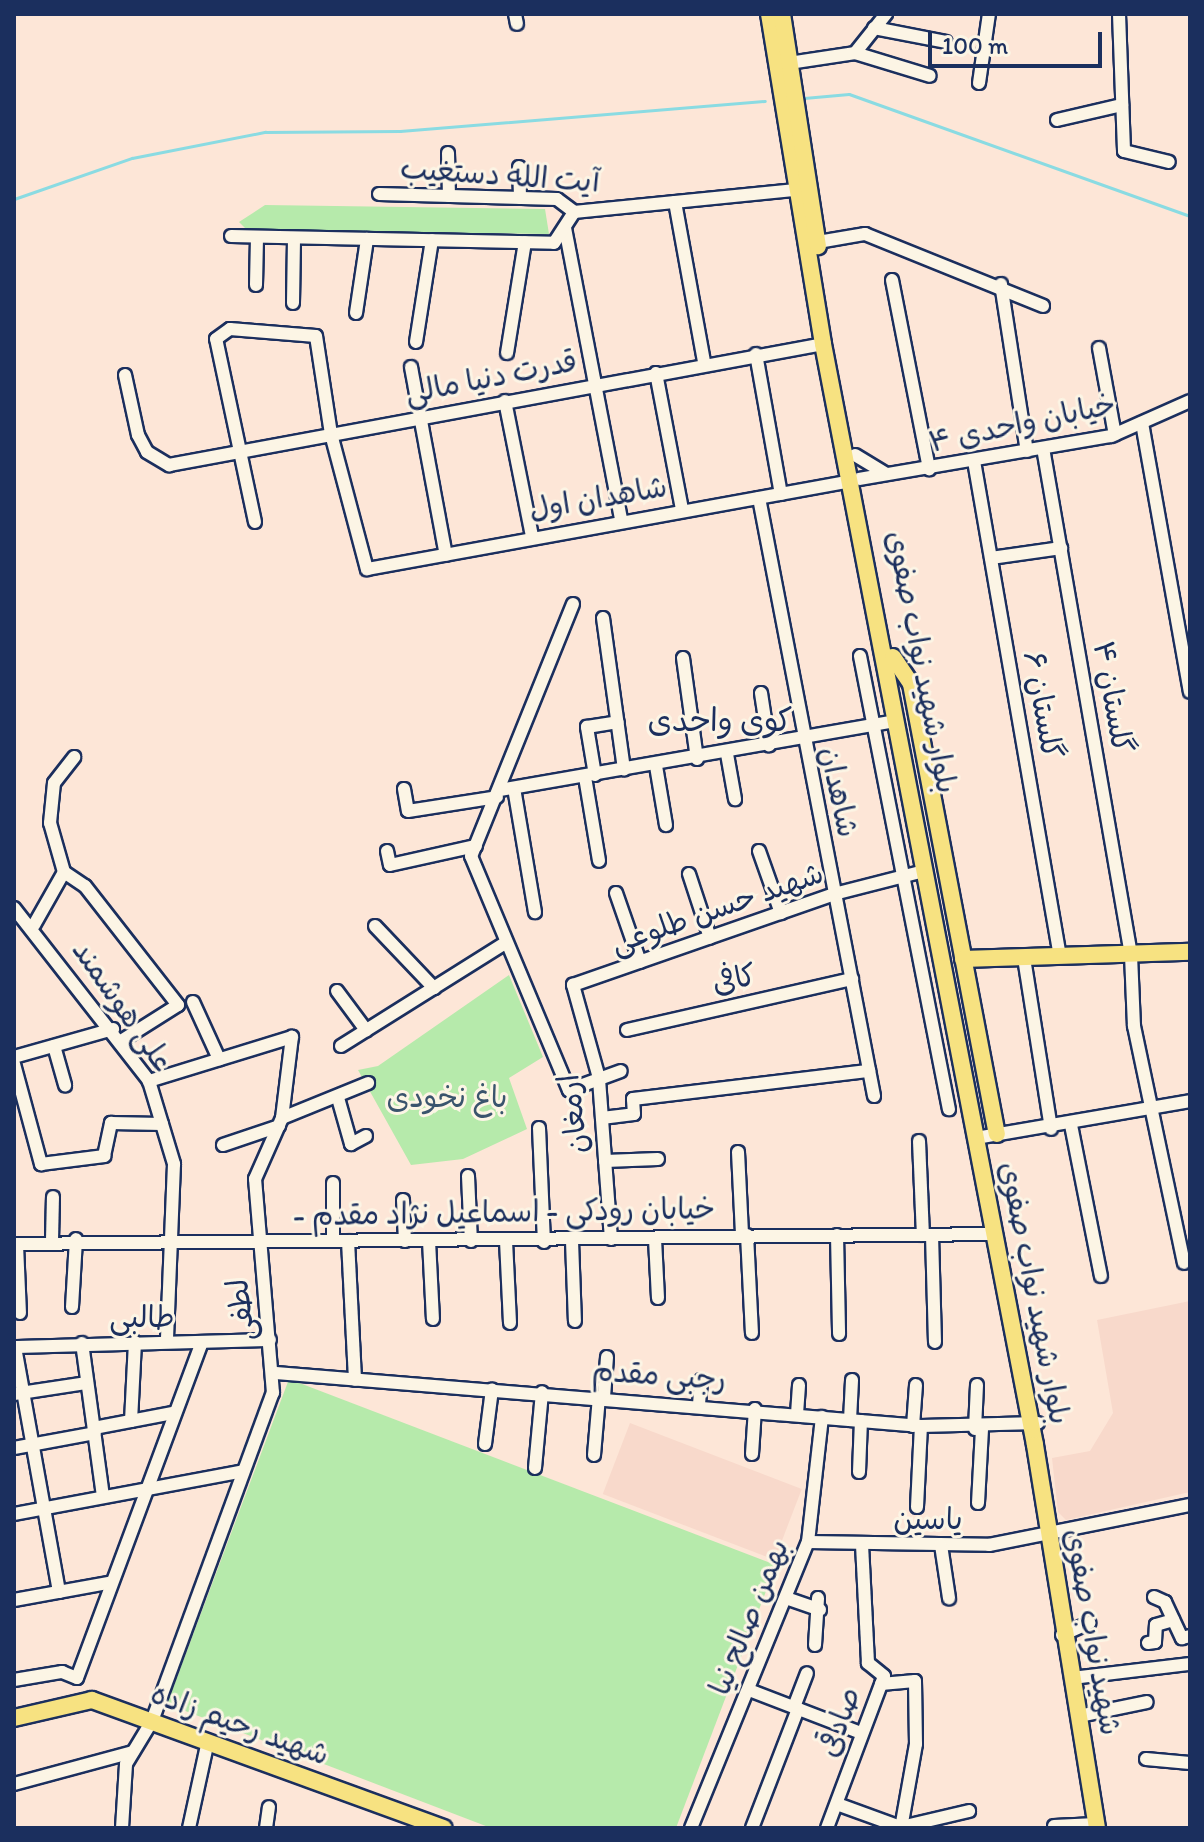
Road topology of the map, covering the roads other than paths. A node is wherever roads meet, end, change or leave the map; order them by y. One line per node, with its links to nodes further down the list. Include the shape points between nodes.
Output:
1 (769, 14): 17 (main road, بلوار شهید نواب صفوی)
2 (782, 14): 9 (main road, بلوار شهید نواب صفوی)
3 (886, 14): 6 (street)
4 (989, 14): 11 (street)
5 (1119, 14): 12 (street)
6 (874, 28): 7 (street); 8 (street)
7 (946, 42)
8 (855, 53): 9 (street); 10 (street)
9 (789, 63): 17 (main road, بلوار شهید نواب صفوی)
10 (930, 76)
11 (979, 83)
12 (1122, 105): 13 (street); 15 (street, via 1124,151)
13 (1057, 120)
14 (448, 153): 19 (street)
15 (1169, 162)
16 (519, 167): 20 (street)
17 (804, 190): 21 (street, آیت الله دستغیب); 30 (main road, بلوار شهید نواب صفوی); 38 (main road, بلوار شهید نواب صفوی)
18 (379, 194): 19 (street, آیت الله دستغیب)
19 (449, 196): 20 (street, آیت الله دستغیب)
20 (520, 198): 22 (street, آیت الله دستغیب, via 557,199)
21 (675, 202): 22 (street, آیت الله دستغیب); 42 (street)
22 (574, 212): 23 (street)
23 (565, 228): 29 (street, via 554,243); 46 (street)
24 (231, 236): 25 (street)
25 (257, 237): 26 (street); 33 (street)
26 (294, 239): 27 (street); 34 (street)
27 (367, 239): 28 (street); 36 (street)
28 (432, 240): 29 (street); 37 (street)
29 (525, 242): 40 (street)
30 (818, 242): 32 (street, via 865,234); 56 (main road, بلوار شهید نواب صفوی)
31 (892, 280): 58 (street)
32 (1001, 284): 35 (street); 54 (street)
33 (256, 285)
34 (293, 303)
35 (1043, 306)
36 (356, 313)
37 (416, 342)
38 (823, 344): 41 (street, قدرت دنیا مالی); 60 (main road, بلوار شهید نواب صفوی)
39 (1099, 348): 52 (street)
40 (507, 353)
41 (756, 354): 42 (street, قدرت دنیا مالی); 61 (street)
42 (704, 362): 44 (street, قدرت دنیا مالی)
43 (411, 367): 49 (street)
44 (656, 373): 46 (street, قدرت دنیا مالی); 63 (street)
45 (125, 375): 55 (street, قدرت دنیا مالی, via 147,452 169,465)
46 (595, 384): 47 (street, قدرت دنیا مالی); 64 (street)
47 (505, 401): 49 (street, قدرت دنیا مالی); 66 (street)
48 (1190, 401): 50 (street, خیابان واحدی ۴)
49 (419, 417): 51 (street, قدرت دنیا مالی); 68 (street)
50 (1142, 423): 52 (street, خیابان واحدی ۴); 75 (street)
51 (331, 434): 55 (street, قدرت دنیا مالی); 55 (street, via 316,336 230,329 216,339); 68 (street, شاهدان اول, via 359,560 367,569)
52 (1115, 435): 53 (street, خیابان واحدی ۴)
53 (1043, 448): 54 (street, خیابان واحدی ۴); 67 (street, گلستان ۴)
54 (1027, 451): 57 (street, خیابان واحدی ۴)
55 (238, 452): 65 (street)
56 (855, 455): 59 (street); 60 (main road, بلوار شهید نواب صفوی)
57 (974, 461): 58 (street, خیابان واحدی ۴); 69 (street, گلستان ۶)
58 (929, 469): 59 (street, خیابان واحدی ۴)
59 (892, 474): 60 (street, خیابان واحدی ۴)
60 (854, 480): 61 (street, شاهدان اول); 73 (main road, بلوار شهید نواب صفوی); 77 (main road, بلوار شهید نواب صفوی)
61 (781, 494): 62 (street, شاهدان اول)
62 (759, 498): 63 (street, شاهدان اول); 80 (street, شاهدان)
63 (682, 509): 64 (street, شاهدان اول)
64 (621, 520): 66 (street, شاهدان اول)
65 (255, 522)
66 (532, 536): 68 (street, شاهدان اول)
67 (1061, 548): 69 (street); 111 (street, گلستان ۴)
68 (446, 555)
69 (991, 558): 112 (street, گلستان ۶)
70 (573, 604): 90 (street)
71 (603, 618): 78 (street)
72 (860, 656): 79 (street)
73 (893, 657): 114 (main road, via 911,684); 148 (main road, بلوار شهید نواب صفوی)
74 (683, 658): 84 (street)
75 (1190, 692)
76 (761, 693): 81 (street)
77 (896, 721): 79 (street); 97 (main road, بلوار شهید نواب صفوی)
78 (618, 722): 86 (street); 87 (street, via 587,727)
79 (874, 725): 80 (street); 100 (street)
80 (802, 739): 81 (street); 102 (street, شاهدان)
81 (769, 745): 82 (street)
82 (727, 754): 84 (street); 91 (street)
83 (74, 757): 98 (street, via 54,783 50,823)
84 (697, 759): 85 (street)
85 (656, 766): 86 (street); 92 (street)
86 (624, 770): 87 (street)
87 (590, 776): 88 (street); 96 (street)
88 (514, 788): 90 (street); 104 (street)
89 (404, 789): 90 (street, via 408,811)
90 (498, 793): 93 (street)
91 (735, 799)
92 (666, 825)
93 (476, 846): 94 (street, via 390,865); 109 (street, via 471,856)
94 (387, 851)
95 (759, 851): 105 (street)
96 (599, 861)
97 (924, 871): 100 (street, شهید حسن طلوعی); 148 (main road, بلوار شهید نواب صفوی)
98 (64, 872): 106 (street); 124 (street, via 85,886 178,1005)
99 (689, 874): 108 (street)
100 (905, 875): 102 (street, شهید حسن طلوعی); 140 (street)
101 (616, 893): 115 (street)
102 (834, 894): 105 (street, شهید حسن طلوعی); 116 (street, شاهدان)
103 (14, 908): 106 (street, علی هوشمند)
104 (535, 912)
105 (781, 913): 108 (street, شهید حسن طلوعی)
106 (34, 925): 121 (street, علی هوشمند)
107 (375, 926): 118 (street)
108 (710, 938): 115 (street, شهید حسن طلوعی)
109 (505, 943): 118 (street); 132 (street, via 569,1090)
110 (1190, 952): 111 (main road)
111 (1131, 955): 112 (main road); 139 (street, گلستان ۴, via 1134,1026)
112 (1060, 957): 113 (main road)
113 (1024, 958): 114 (main road); 146 (street)
114 (963, 959): 148 (main road)
115 (640, 962): 117 (street, شهید حسن طلوعی)
116 (852, 979): 123 (street, کافی); 131 (street, شاهدان)
117 (573, 985): 132 (street, ارمغان)
118 (434, 988): 122 (street)
119 (337, 991): 122 (street)
120 (193, 1002): 128 (street)
121 (113, 1029): 124 (street, علی هوشمند); 125 (street)
122 (366, 1030): 126 (street)
123 (627, 1030)
124 (121, 1041): 133 (street, علی هوشمند)
125 (54, 1046): 127 (street); 135 (street)
126 (341, 1046)
127 (14, 1057)
128 (219, 1059): 133 (street); 142 (street, لطفی, via 292,1037)
129 (14, 1064): 143 (street, via 41,1164 104,1156 111,1123)
130 (621, 1071): 132 (street)
131 (869, 1071): 136 (street, شاهدان); 141 (street, via 633,1099 634,1114)
132 (599, 1078): 141 (street, ارمغان)
133 (149, 1081): 143 (street, علی هوشمند)
134 (368, 1083): 137 (street)
135 (65, 1085)
136 (874, 1096)
137 (338, 1098): 142 (street); 147 (street, via 351,1144)
138 (1190, 1101): 139 (street)
139 (1151, 1108): 144 (street); 177 (street, گلستان ۴)
140 (949, 1109)
141 (602, 1118): 153 (street, ارمغان)
142 (281, 1122): 150 (street); 166 (street, لطفی, via 255,1179)
143 (162, 1124): 167 (street, علی هوشمند, via 174,1164)
144 (1071, 1125): 146 (street); 178 (street)
145 (539, 1128): 175 (street)
146 (1051, 1129): 148 (street)
147 (366, 1136)
148 (986, 1136): 158 (main road, بلوار شهید نواب صفوی); 214 (main road, بلوار شهید نواب صفوی)
149 (919, 1141): 161 (street)
150 (223, 1145)
151 (738, 1152): 159 (street)
152 (658, 1159): 153 (street)
153 (605, 1161): 163 (street, ارمغان)
154 (468, 1176): 172 (street)
155 (333, 1183): 168 (street)
156 (53, 1197): 165 (street)
157 (403, 1200): 170 (street)
158 (994, 1234): 161 (street, - خیابان رودکی - اسماعیل نژاد مقدم); 214 (main road, بلوار شهید نواب صفوی)
159 (745, 1235): 160 (street, - خیابان رودکی - اسماعیل نژاد مقدم); 164 (street, - خیابان رودکی - اسماعیل نژاد مقدم); 185 (street)
160 (837, 1235): 161 (street, - خیابان رودکی - اسماعیل نژاد مقدم); 186 (street)
161 (928, 1235): 190 (street)
162 (76, 1239): 165 (street, - خیابان رودکی - اسماعیل نژاد مقدم); 167 (street, - خیابان رودکی - اسماعیل نژاد مقدم); 180 (street)
163 (611, 1239): 164 (street, - خیابان رودکی - اسماعیل نژاد مقدم); 174 (street, - خیابان رودکی - اسماعیل نژاد مقدم)
164 (655, 1239): 179 (street)
165 (52, 1240): 176 (street, - خیابان رودکی - اسماعیل نژاد مقدم)
166 (258, 1240): 167 (street, - خیابان رودکی - اسماعیل نژاد مقدم); 168 (street, - خیابان رودکی - اسماعیل نژاد مقدم); 187 (street, لطفی)
167 (171, 1241): 189 (street, علی هوشمند)
168 (333, 1241): 169 (street, - خیابان رودکی - اسماعیل نژاد مقدم)
169 (348, 1241): 170 (street, - خیابان رودکی - اسماعیل نژاد مقدم); 196 (street)
170 (405, 1241): 171 (street, - خیابان رودکی - اسماعیل نژاد مقدم)
171 (429, 1241): 172 (street, - خیابان رودکی - اسماعیل نژاد مقدم); 182 (street)
172 (471, 1241): 173 (street, - خیابان رودکی - اسماعیل نژاد مقدم)
173 (506, 1241): 175 (street, - خیابان رودکی - اسماعیل نژاد مقدم); 184 (street)
174 (572, 1241): 175 (street, - خیابان رودکی - اسماعیل نژاد مقدم); 183 (street)
175 (544, 1242)
176 (16, 1245): 181 (street)
177 (1184, 1263)
178 (1101, 1276)
179 (658, 1298)
180 (72, 1307)
181 (20, 1313)
182 (433, 1319)
183 (575, 1321)
184 (510, 1323)
185 (752, 1333)
186 (839, 1334)
187 (270, 1340): 192 (street, طالبی); 195 (street, لطفی)
188 (135, 1342): 189 (street, طالبی); 191 (street, طالبی); 213 (street)
189 (167, 1342): 192 (street, طالبی)
190 (935, 1342)
191 (82, 1343): 193 (street, طالبی); 199 (street)
192 (201, 1344): 209 (street)
193 (15, 1347): 205 (street)
194 (607, 1357): 206 (street)
195 (276, 1373): 196 (street, رجبی مقدم); 225 (street)
196 (355, 1380): 203 (street, رجبی مقدم)
197 (701, 1380): 207 (street)
198 (852, 1380): 212 (street)
199 (87, 1383): 205 (street); 217 (street)
200 (799, 1385): 210 (street)
201 (916, 1385): 215 (street)
202 (977, 1385): 216 (street)
203 (492, 1389): 204 (street, رجبی مقدم); 219 (street)
204 (542, 1392): 206 (street, رجبی مقدم); 224 (street)
205 (20, 1393): 218 (street)
206 (601, 1397): 207 (street, رجبی مقدم); 223 (street)
207 (699, 1404): 208 (street, رجبی مقدم)
208 (755, 1409): 210 (street, رجبی مقدم); 222 (street)
209 (173, 1413): 213 (street); 227 (street)
210 (797, 1414): 211 (street, رجبی مقدم)
211 (822, 1417): 212 (street, رجبی مقدم); 235 (street, بهمن صالح نیا)
212 (855, 1420): 215 (street, رجبی مقدم); 226 (street)
213 (131, 1421): 217 (street)
214 (1035, 1424): 216 (street, رجبی مقدم); 220 (main road, بلوار شهید نواب صفوی)
215 (917, 1426): 216 (street, رجبی مقدم); 231 (street)
216 (979, 1429): 229 (street)
217 (94, 1431): 218 (street); 228 (street)
218 (36, 1444): 221 (street); 232 (street)
219 (485, 1444)
220 (1035, 1445): 234 (main road, شهید نواب صفوی)
221 (14, 1448)
222 (752, 1454)
223 (594, 1455)
224 (535, 1468)
225 (243, 1471): 227 (street); 262 (street)
226 (859, 1472)
227 (143, 1490): 228 (street); 238 (street)
228 (103, 1497): 232 (street)
229 (978, 1503)
230 (1190, 1505): 234 (street, یاسین)
231 (917, 1507)
232 (46, 1508): 233 (street); 239 (street)
233 (14, 1514)
234 (1047, 1535): 237 (street, یاسین); 246 (main road, شهید نواب صفوی)
235 (808, 1542): 236 (street, یاسین); 241 (street, بهمن صالح نیا)
236 (862, 1544): 237 (street, یاسین); 255 (street, صادقی, via 868,1663 884,1676)
237 (941, 1545): 242 (street)
238 (108, 1583): 239 (street); 252 (street)
239 (59, 1592): 243 (street)
240 (1154, 1597): 244 (street)
241 (786, 1598): 249 (street, via 819,1604); 256 (street, بهمن صالح نیا)
242 (949, 1598)
243 (14, 1600)
244 (1173, 1620): 247 (street, via 1182,1638); 248 (street, via 1156,1625 1155,1642)
245 (1089, 1623): 246 (street)
246 (1062, 1635): 253 (main road, شهید نواب صفوی)
247 (1190, 1636)
248 (1148, 1643)
249 (815, 1645)
250 (1190, 1664): 253 (street)
251 (807, 1673): 259 (street)
252 (77, 1678): 254 (street, via 62,1672); 257 (street)
253 (1072, 1678): 260 (main road, شهید نواب صفوی)
254 (14, 1680)
255 (881, 1684): 263 (street, صادقی); 281 (street, via 915,1681 916,1744)
256 (749, 1690): 259 (street); 278 (street, بهمن صالح نیا)
257 (92, 1700): 261 (main road); 262 (main road, شهید رحیم زاده)
258 (1147, 1702): 260 (street)
259 (796, 1708): 263 (street); 279 (street)
260 (1079, 1716): 273 (main road, شهید نواب صفوی)
261 (14, 1718)
262 (152, 1721): 264 (main road, شهید رحیم زاده); 265 (street)
263 (861, 1733): 269 (street, صادقی)
264 (208, 1741): 275 (street); 277 (main road, شهید رحیم زاده)
265 (133, 1752): 268 (street); 274 (street)
266 (1146, 1759): 267 (street)
267 (1190, 1763)
268 (14, 1784)
269 (837, 1804): 280 (street, صادقی); 281 (street)
270 (269, 1807): 276 (street)
271 (969, 1811): 281 (street)
272 (1054, 1826): 273 (street)
273 (1097, 1826)
274 (122, 1828)
275 (189, 1828)
276 (266, 1828)
277 (443, 1828)
278 (691, 1828)
279 (752, 1828)
280 (827, 1828)
281 (902, 1828)

